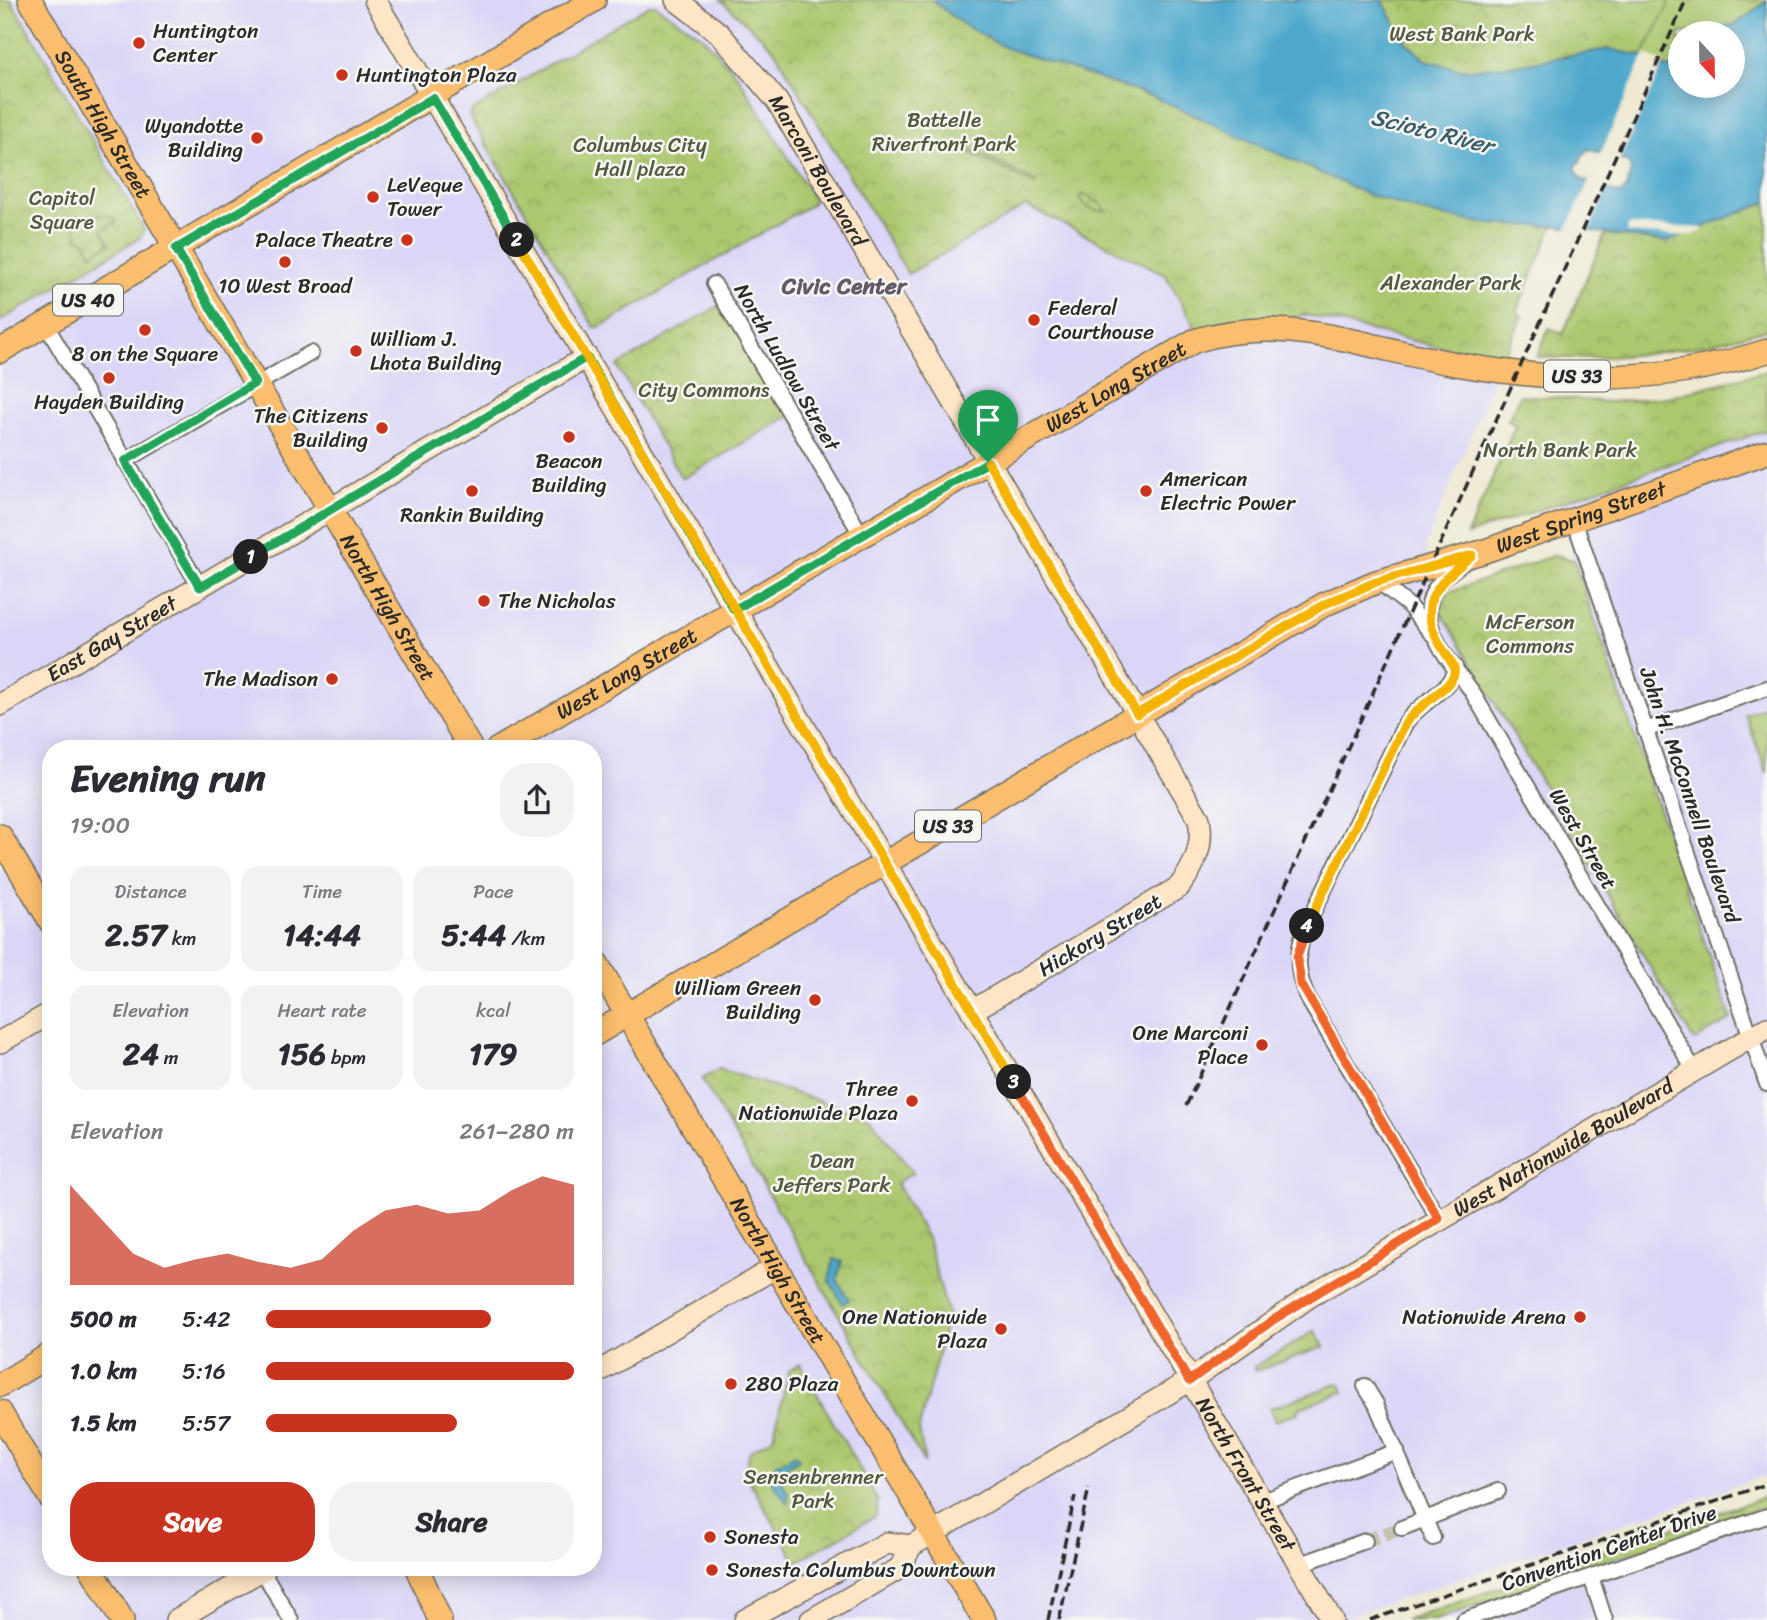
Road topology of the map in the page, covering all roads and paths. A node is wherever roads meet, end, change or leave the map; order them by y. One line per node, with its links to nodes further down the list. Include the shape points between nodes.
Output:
1 (30, 0): 6 (main road, South High Street)
2 (375, 0): 5 (street, North Front Street)
3 (594, 0): 5 (main road, US 40)
4 (676, 0): 16 (street, Marconi Boulevard, via 719,33 777,101)
5 (433, 98): 6 (main road, US 40); 12 (street, North Front Street)
6 (176, 249): 8 (main road, US 40); 13 (main road, North High Street)
7 (714, 284): 19 (street, North Ludlow Street)
8 (46, 325): 9 (main road, US 40); 15 (street)
9 (0, 351)
10 (1767, 351): 16 (main road, West Long Street / US 33, via 1694,371 1621,379 1458,365 1307,331 1236,331 1185,345)
11 (311, 353): 13 (street)
12 (587, 357): 17 (street, East Gay Street); 23 (street, North Front Street)
13 (255, 383): 15 (street); 17 (main road, North High Street)
14 (1767, 452): 18 (main road, West Spring Street / US 33)
15 (125, 461): 22 (street)
16 (988, 462): 19 (main road, West Long Street / US 33); 28 (street, Marconi Boulevard)
17 (330, 510): 22 (street, East Gay Street); 30 (main road, North High Street)
18 (1574, 520): 20 (main road, West Spring Street / US 33); 29 (street, John H. McConnell Boulevard)
19 (862, 536): 23 (main road, West Long Street / US 33)
20 (1472, 555): 21 (main road, West Spring Street / US 33); 24 (street, via 1439,583 1430,603)
21 (1378, 581): 24 (street, West Street, via 1408,605); 28 (main road, West Spring Street / US 33, via 1325,604)
22 (200, 587): 27 (street, East Gay Street)
23 (734, 610): 31 (main road, West Long Street / US 33); 34 (street, North Front Street)
24 (1432, 633): 25 (street, West Street)
25 (1455, 667): 43 (street, West Street); 45 (street, via 1450,683 1418,706 1405,724 1304,931 1297,957 1308,999)
26 (1767, 688): 29 (street)
27 (0, 705)
28 (1137, 714): 33 (street, Marconi Boulevard, via 1193,807); 34 (main road, West Spring Street / US 33)
29 (1645, 730): 41 (street, John H. McConnell Boulevard)
30 (466, 740)
31 (513, 740)
32 (0, 836): 35 (main road)
33 (1200, 836): 37 (street, Hickory Street, via 1191,871 1165,898)
34 (884, 864): 37 (street, North Front Street); 38 (main road, West Spring Street / US 33)
35 (42, 907)
36 (602, 972): 38 (main road, North High Street)
37 (972, 1011): 49 (street, North Front Street)
38 (627, 1015): 40 (main road, US 33); 46 (main road, North High Street)
39 (42, 1018): 42 (street)
40 (602, 1030)
41 (1759, 1032): 43 (street, West Nationwide Boulevard); 44 (street, John H. McConnell Boulevard)
42 (0, 1042)
43 (1694, 1070): 45 (street, West Nationwide Boulevard)
44 (1767, 1084)
45 (1439, 1219): 49 (street, West Nationwide Boulevard, via 1273,1320)
46 (776, 1268): 48 (street); 60 (main road, North High Street)
47 (42, 1359): 50 (main road)
48 (602, 1370)
49 (1189, 1381): 56 (street, North Front Street); 60 (street, West Nationwide Boulevard)
50 (0, 1385)
51 (1365, 1385): 53 (street)
52 (0, 1412): 54 (main road)
53 (1397, 1451): 56 (street); 58 (street)
54 (42, 1484)
55 (1498, 1491): 58 (street)
56 (1260, 1502): 64 (street, North Front Street)
57 (1767, 1516): 69 (street, Convention Center Drive)
58 (1424, 1517): 59 (street); 61 (street)
59 (1402, 1528)
60 (933, 1533): 63 (street, West Nationwide Boulevard); 77 (main road, North High Street)
61 (1433, 1538)
62 (1365, 1541): 64 (street)
63 (911, 1546): 75 (street, via 887,1543); 76 (street, via 900,1568)
64 (1298, 1565): 70 (street, North Front Street)
65 (96, 1576): 71 (main road)
66 (251, 1576): 72 (street)
67 (267, 1576): 73 (street)
68 (421, 1576): 74 (main road)
69 (1591, 1577): 78 (street, Convention Center Drive); 79 (street)
70 (1330, 1618)
71 (122, 1620)
72 (176, 1620)
73 (291, 1620)
74 (440, 1620)
75 (745, 1620)
76 (811, 1620)
77 (984, 1620)
78 (1464, 1620)
79 (1605, 1620)

